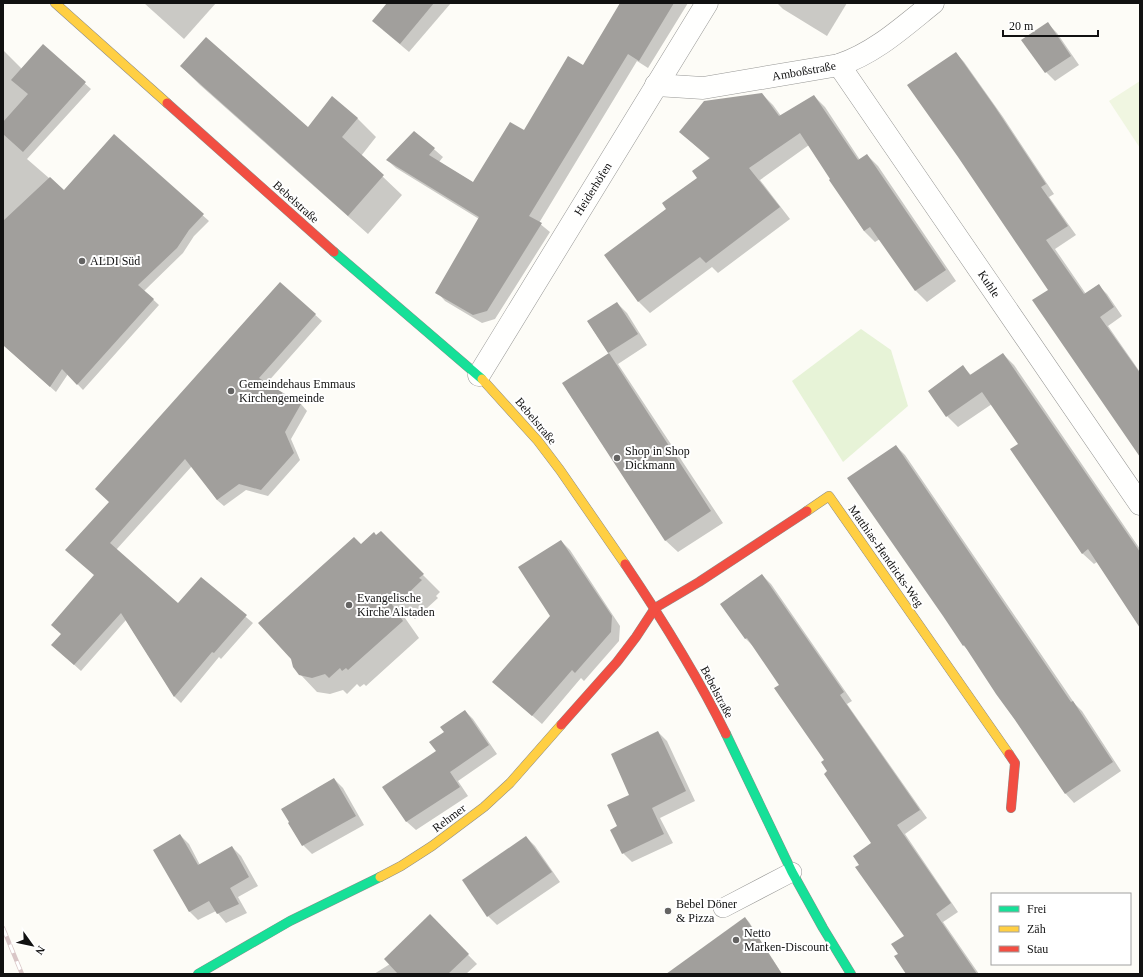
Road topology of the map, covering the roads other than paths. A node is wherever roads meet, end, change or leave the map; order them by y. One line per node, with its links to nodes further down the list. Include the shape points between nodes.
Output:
1 (55, 3): 6 (street, Bebelstraße, via 408,317)
2 (707, 3): 5 (street, Heiderhöfen)
3 (933, 3): 4 (street, Amboßstraße, via 870,51)
4 (839, 65): 5 (street, Amboßstraße, via 703,88); 7 (street, Kuhle)
5 (656, 85): 6 (street, Heiderhöfen)
6 (479, 375): 8 (street, Bebelstraße, via 542,446)
7 (1140, 504)
8 (655, 608): 9 (street, Matthias-Hendricks-Weg, via 829,496 1015,763); 10 (street, Bebelstraße, via 714,712); 12 (street, Rehmer, via 617,662 510,783 484,807 401,866 290,921)
9 (1011, 808)
10 (792, 872): 11 (lane); 13 (street, Bebelstraße)
11 (723, 908)
12 (204, 972)
13 (851, 974)

